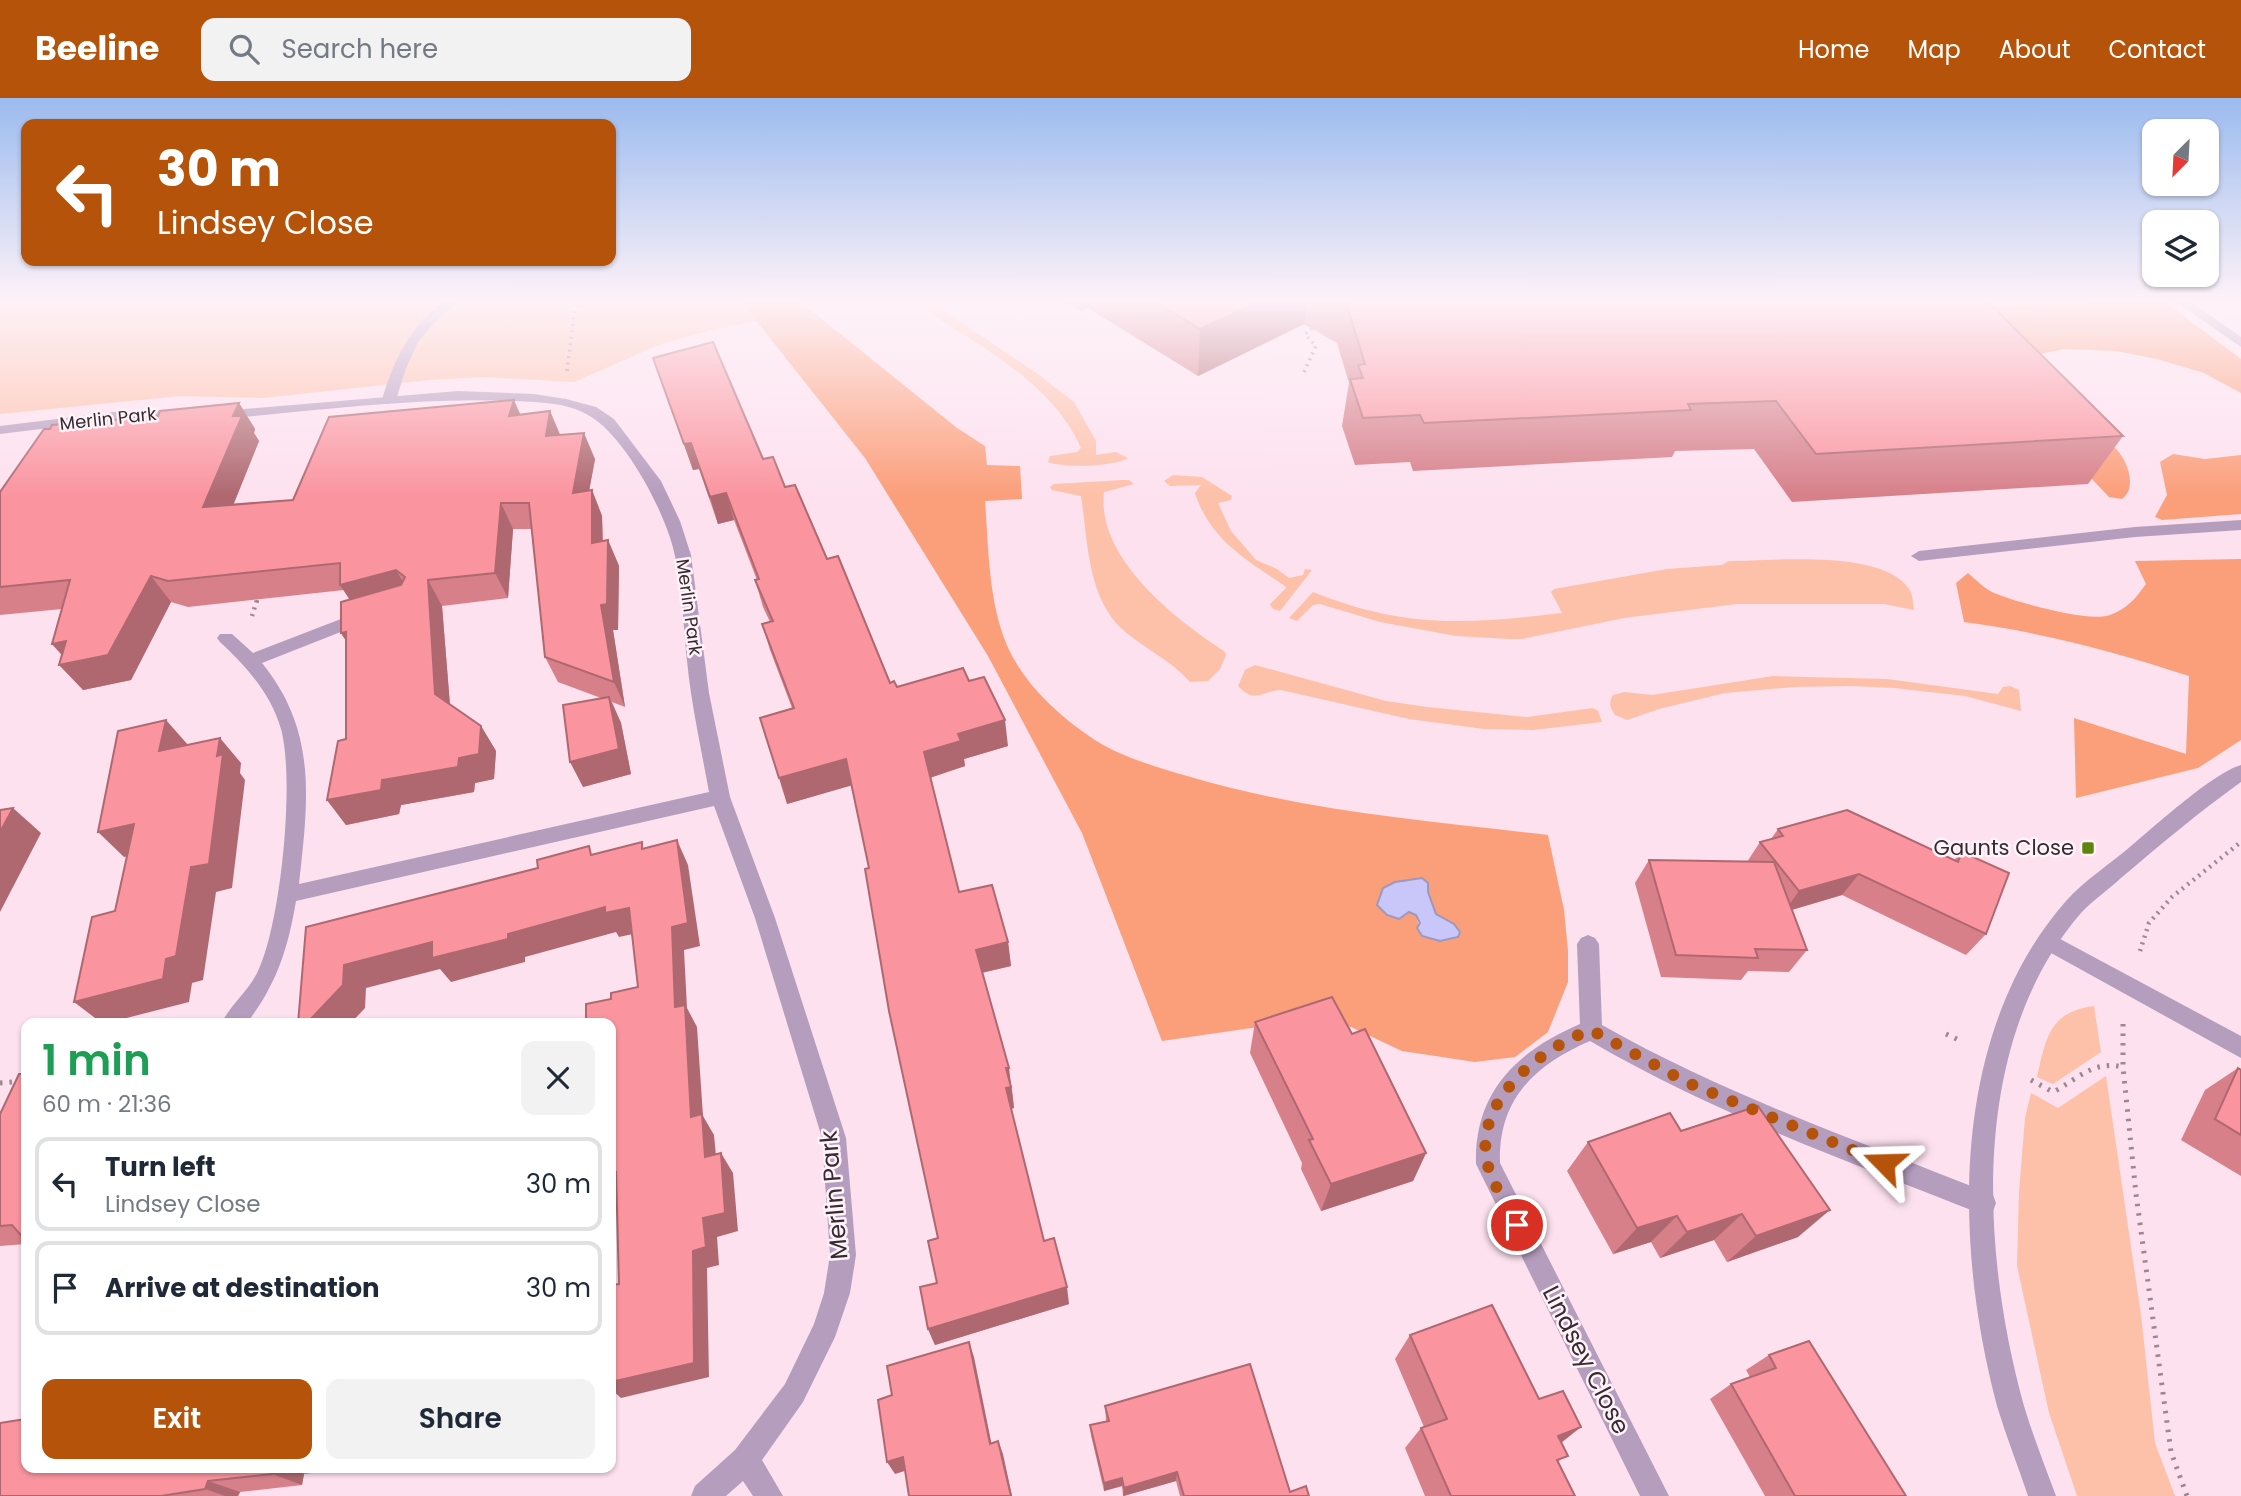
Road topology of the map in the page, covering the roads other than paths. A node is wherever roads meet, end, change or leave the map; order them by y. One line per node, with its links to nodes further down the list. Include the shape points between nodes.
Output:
1 (401, 364): 2 (street)
2 (389, 400): 3 (street, Merlin Park, via 237,414 114,416); 10 (street, Merlin Park, via 471,395 552,401 591,410 609,422 653,481 683,555 700,693)
3 (0, 430)
4 (2241, 525): 5 (lane)
5 (1919, 556)
6 (387, 610): 8 (street)
7 (226, 638): 8 (street)
8 (249, 658): 11 (street, via 269,682 291,730 297,783)
9 (2241, 772): 12 (street, via 2074,907)
10 (720, 797): 11 (street); 18 (street, Merlin Park, via 765,918 834,1138 843,1255 837,1293 811,1360 794,1393)
11 (287, 895): 14 (street, via 269,971)
12 (2049, 942): 16 (street); 17 (street, via 1995,1057 1987,1103)
13 (1588, 944): 15 (street)
14 (237, 1018)
15 (1591, 1030): 17 (street, via 1719,1097); 21 (street, Lindsey Close, via 1549,1049 1517,1076 1497,1106 1486,1152 1492,1176)
16 (2241, 1048)
17 (1984, 1203): 22 (street, via 1985,1261 2003,1368)
18 (745, 1460): 19 (street, Merlin Park); 20 (street)
19 (705, 1496)
20 (769, 1496)
21 (1655, 1496)
22 (2042, 1496)

